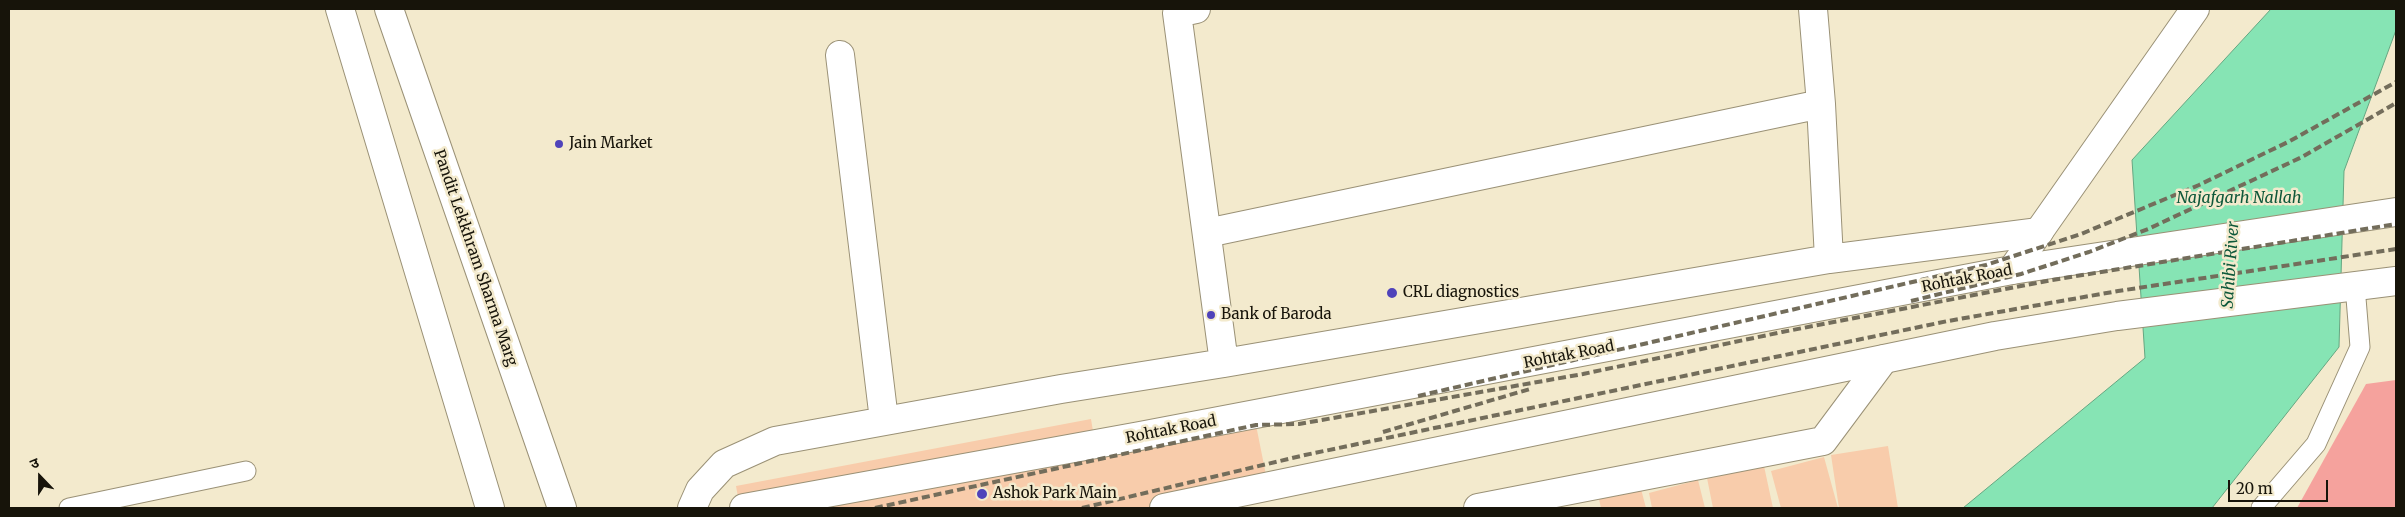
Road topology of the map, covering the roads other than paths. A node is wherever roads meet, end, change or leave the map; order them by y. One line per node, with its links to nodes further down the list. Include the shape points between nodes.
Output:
1 (340, 9): 21 (street)
2 (389, 9): 22 (street, Pandit Lekkhram Sharma Marg)
3 (1196, 9): 10 (street, via 1178,13)
4 (1813, 9): 7 (street)
5 (2195, 9): 9 (street)
6 (840, 55): 17 (street)
7 (1822, 104): 10 (street); 11 (street)
8 (2396, 212): 12 (street, Rohtak Road)
9 (2039, 232): 11 (street); 12 (street)
10 (1207, 233): 16 (street)
11 (1828, 259): 16 (street)
12 (2012, 270): 24 (street, Rohtak Road)
13 (2396, 281): 14 (street)
14 (2355, 286): 15 (street, via 2117,316); 27 (lane, via 2360,347 2316,444)
15 (1884, 359): 19 (street); 26 (street, via 1823,441)
16 (1224, 363): 17 (street)
17 (884, 420): 23 (street, via 775,442 724,464 700,490)
18 (246, 471): 20 (lane)
19 (1246, 500): 25 (street)
20 (69, 508)
21 (490, 508)
22 (562, 508)
23 (692, 508)
24 (744, 508)
25 (1164, 508)
26 (1478, 508)
27 (2261, 508)

